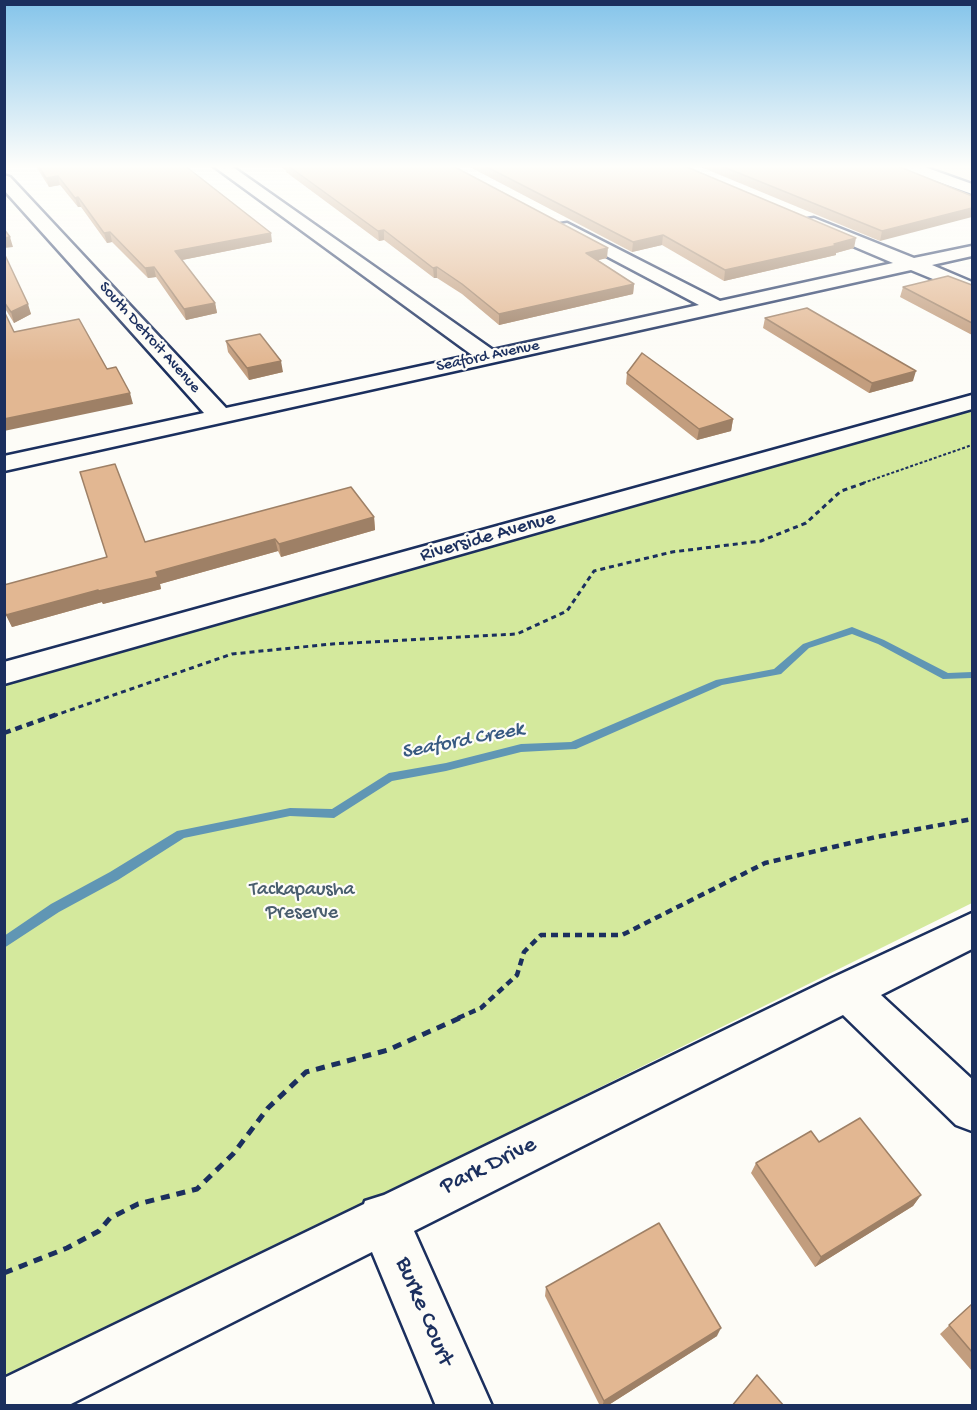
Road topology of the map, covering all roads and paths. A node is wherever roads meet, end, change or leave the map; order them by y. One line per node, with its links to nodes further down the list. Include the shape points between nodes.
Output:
1 (59, 231): 11 (street, South Detroit Avenue)
2 (312, 231): 9 (street)
3 (572, 231): 8 (street)
4 (834, 231): 6 (street)
5 (972, 251): 6 (street, Seaford Avenue)
6 (913, 264): 7 (street); 8 (street, Seaford Avenue)
7 (972, 289)
8 (717, 307): 9 (street, Seaford Avenue)
9 (489, 357): 11 (street, Seaford Avenue)
10 (972, 402): 14 (street, Riverside Avenue)
11 (220, 416): 13 (street, Seaford Avenue)
12 (972, 445): 15 (path, via 841,491 806,523 761,541 672,552 594,571 567,611 517,634 232,654)
13 (4, 464)
14 (4, 673)
15 (4, 733)
16 (972, 819): 21 (path, via 765,864 622,935 541,935 524,952 517,975 481,1008 388,1050 306,1072 268,1108 233,1154 197,1189 138,1204 110,1218 99,1231 75,1244)
17 (972, 930): 18 (street, Park Drive)
18 (847, 992): 19 (street); 20 (street, Park Drive)
19 (972, 1109)
20 (383, 1219): 22 (street, Park Drive); 23 (street, Burke Court)
21 (4, 1273)
22 (7, 1406)
23 (464, 1406)

